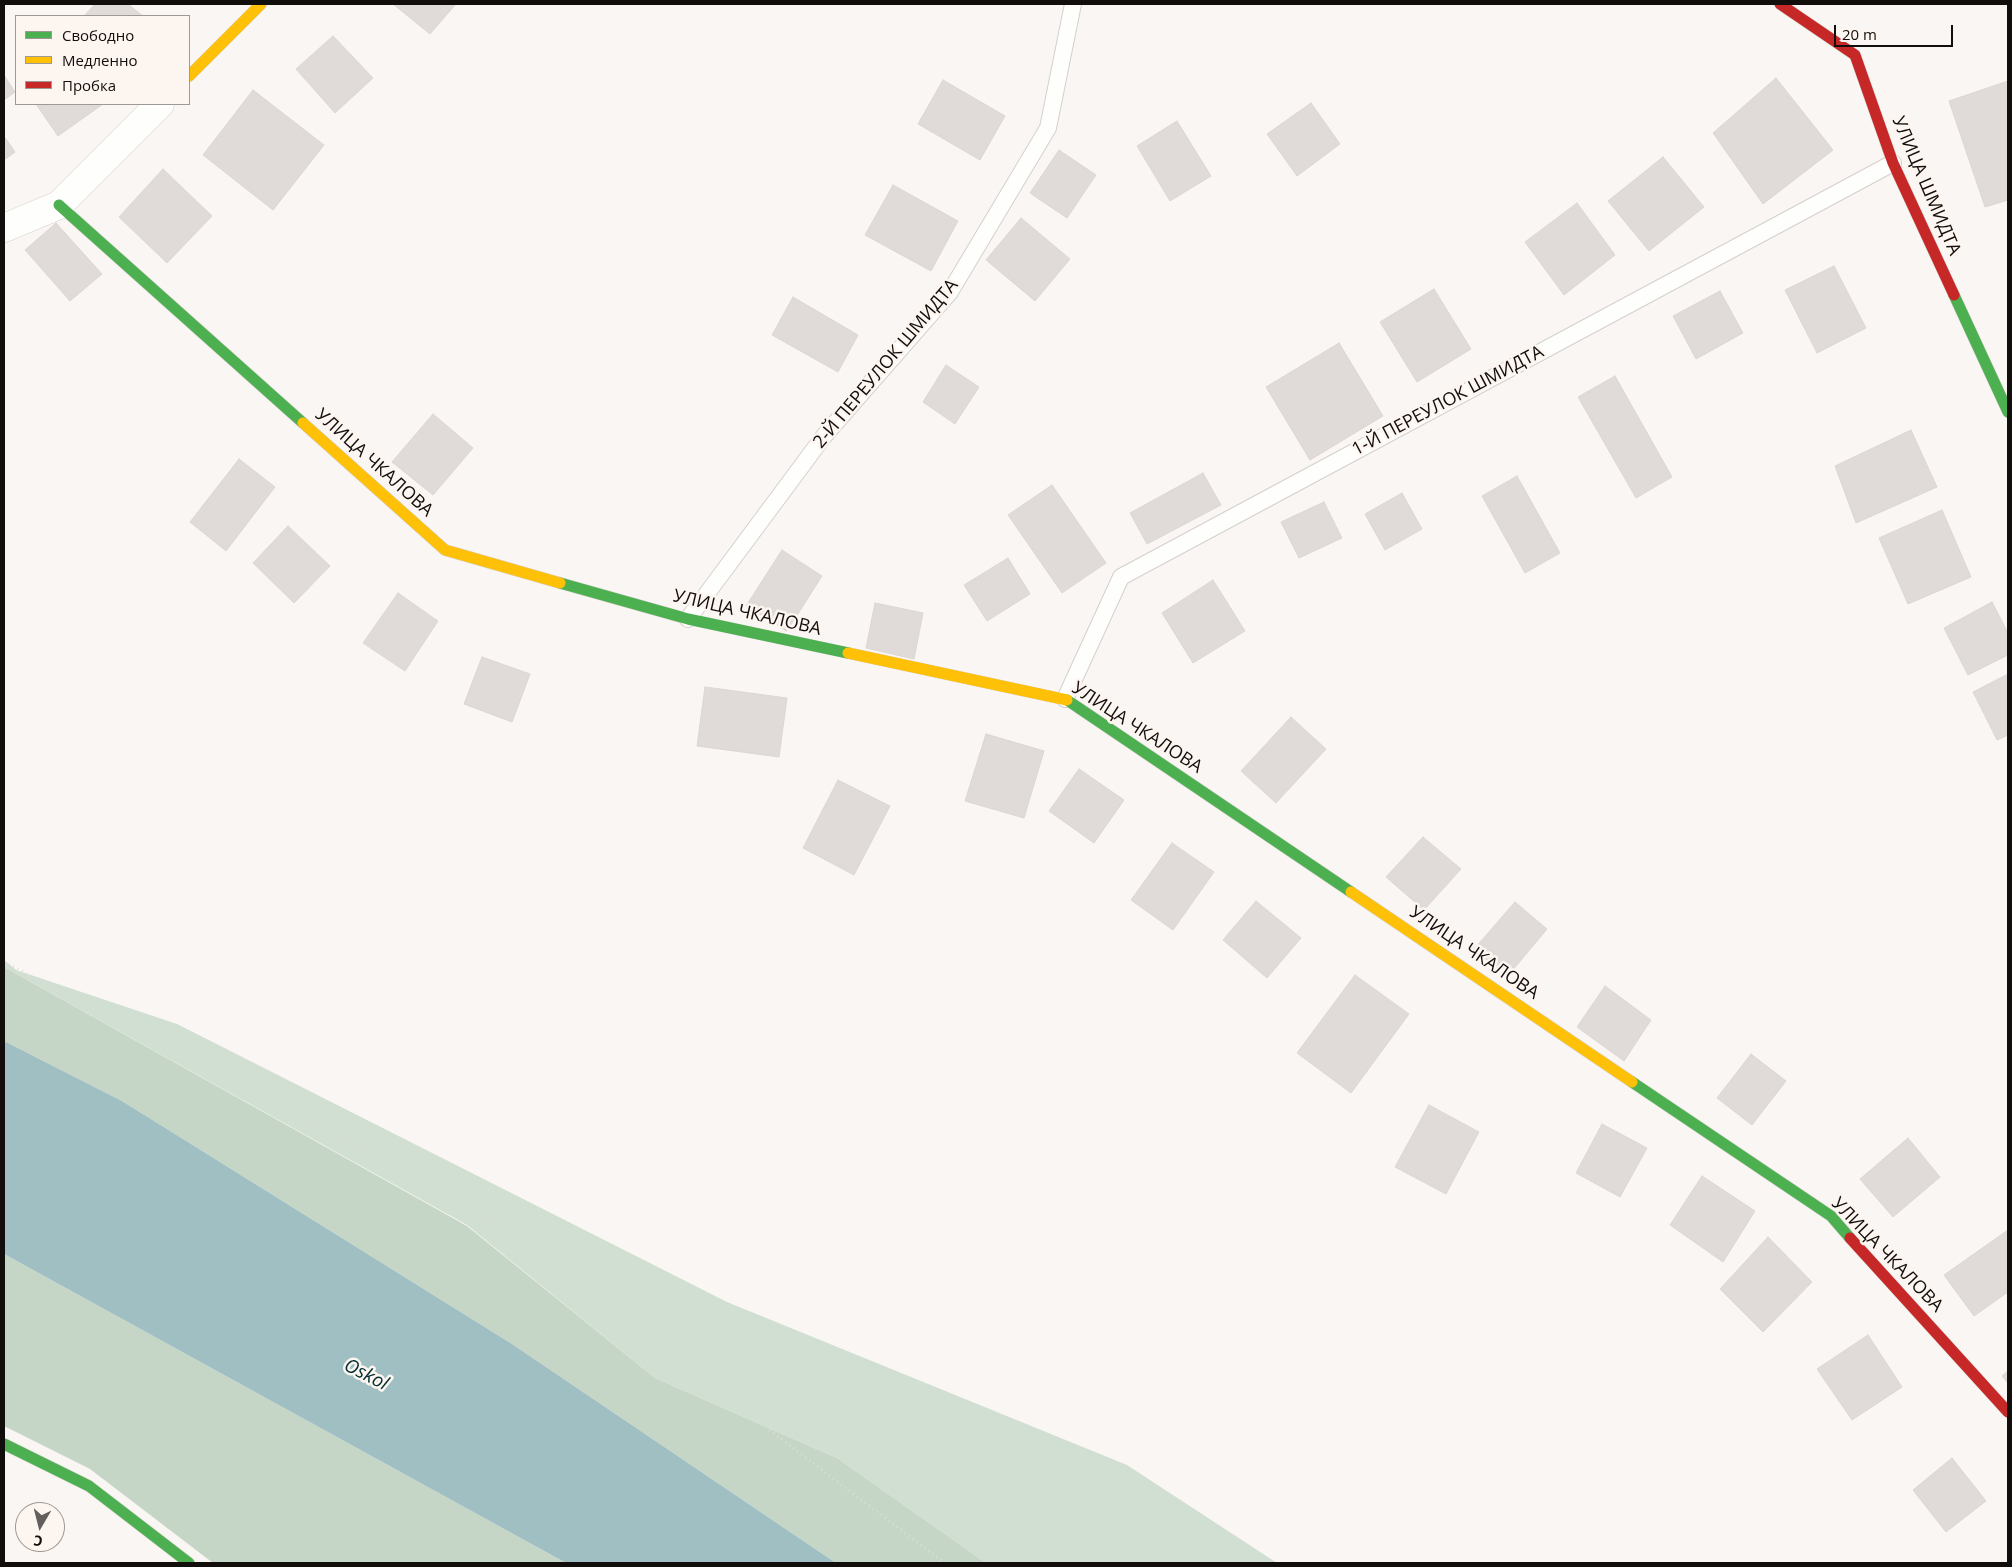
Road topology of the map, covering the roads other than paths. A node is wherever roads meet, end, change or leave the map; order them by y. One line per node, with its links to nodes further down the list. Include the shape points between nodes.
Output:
1 (261, 4): 4 (street)
2 (1073, 4): 10 (lane, 2-Й ПЕРЕУЛОК ШМИДТА, via 1048,128 950,292 824,436)
3 (1780, 4): 6 (street, УЛИЦА ШМИДТА, via 1855,55)
4 (190, 75)
5 (159, 105): 7 (street)
6 (1894, 162): 9 (street, УЛИЦА ШМИДТА); 11 (lane, 1-Й ПЕРЕУЛОК ШМИДТА, via 1121,577)
7 (59, 205): 8 (street); 10 (street, УЛИЦА ЧКАЛОВА, via 445,550)
8 (4, 228)
9 (2008, 412)
10 (688, 620): 11 (street, УЛИЦА ЧКАЛОВА)
11 (1065, 699): 12 (street, УЛИЦА ЧКАЛОВА, via 1831,1216)
12 (2008, 1412)
13 (4, 1444): 14 (street, via 89,1486)
14 (189, 1563)

